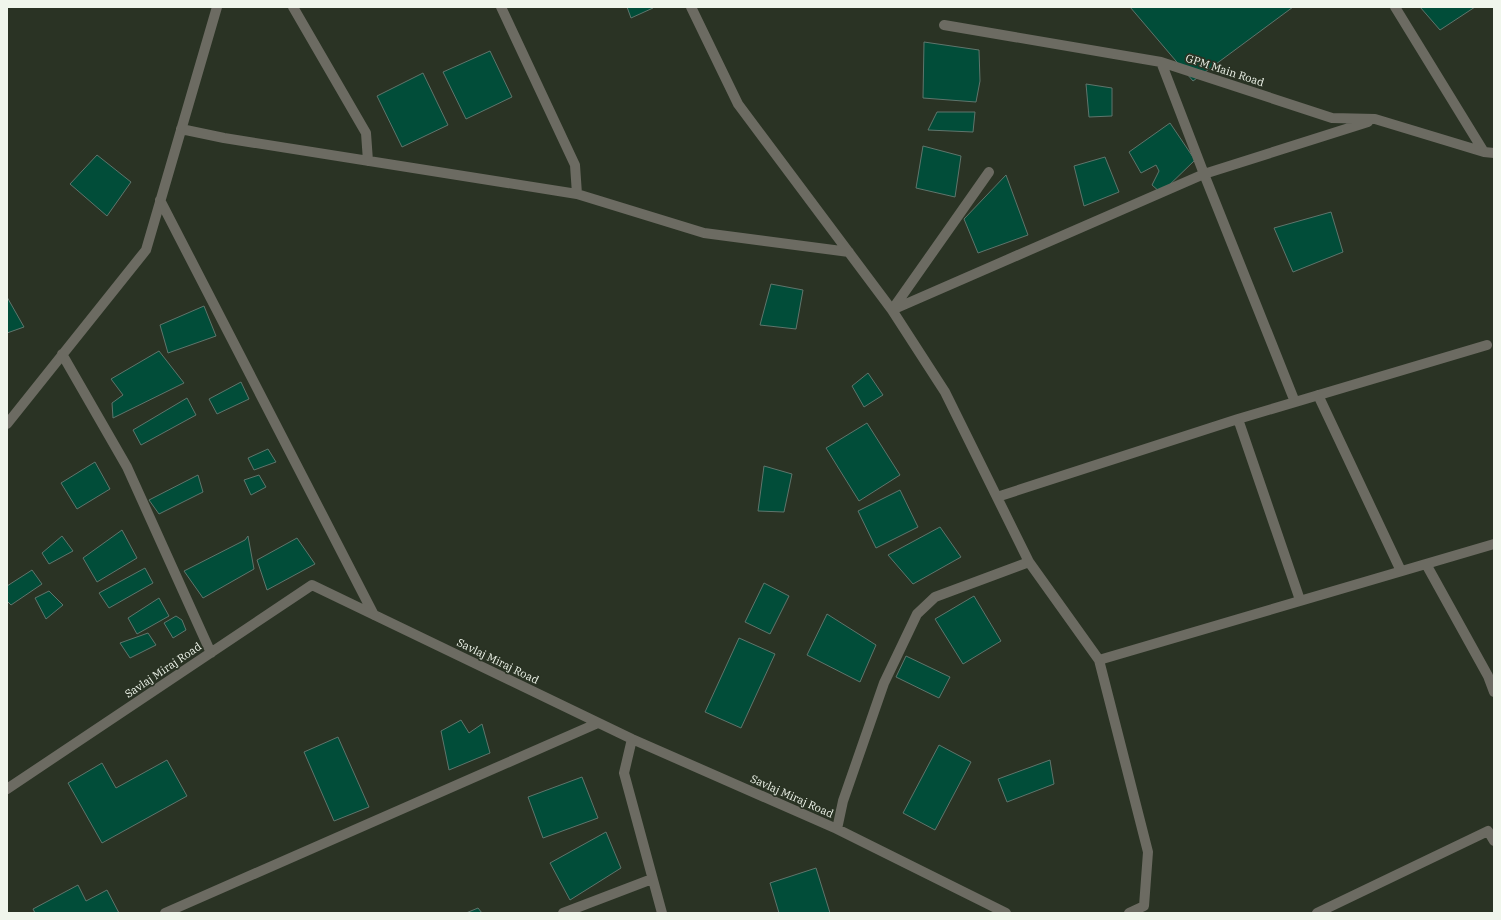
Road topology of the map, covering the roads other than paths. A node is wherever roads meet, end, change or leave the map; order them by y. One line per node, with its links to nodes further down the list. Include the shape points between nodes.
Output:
1 (217, 7): 9 (street)
2 (292, 7): 11 (street, via 366,133)
3 (501, 7): 14 (street, via 575,165)
4 (691, 7): 16 (street, via 738,104)
5 (1395, 7): 10 (street)
6 (944, 25): 7 (street, GPM Main Road)
7 (1161, 62): 8 (street, GPM Main Road, via 1332,118); 13 (street)
8 (1375, 119): 10 (street, GPM Main Road); 13 (street)
9 (181, 129): 11 (street); 15 (street)
10 (1489, 153)
11 (368, 161): 14 (street)
12 (989, 172): 17 (street)
13 (1204, 174): 17 (street); 21 (street)
14 (577, 194): 16 (street, via 704,233)
15 (160, 200): 19 (street, via 146,250); 30 (street)
16 (849, 252): 17 (street)
17 (892, 310): 24 (street, via 945,392)
18 (1487, 345): 20 (street)
19 (62, 354): 23 (street); 31 (street, via 127,467)
20 (1318, 395): 21 (street); 28 (street)
21 (1295, 402): 22 (street)
22 (1238, 419): 24 (street); 29 (street)
23 (7, 424)
24 (997, 496): 26 (street)
25 (1494, 544): 27 (street)
26 (1029, 562): 32 (street); 37 (street, via 935,597 917,614 884,683 843,801)
27 (1426, 564): 28 (street); 33 (street, via 1488,676)
28 (1401, 571): 29 (street)
29 (1300, 600): 32 (street)
30 (374, 615): 31 (street, Savlaj Miraj Road, via 312,585); 34 (street, Savlaj Miraj Road)
31 (211, 653): 36 (street, Savlaj Miraj Road)
32 (1100, 660): 40 (street, via 1148,852)
33 (1494, 692)
34 (598, 722): 35 (street, Savlaj Miraj Road); 41 (street)
35 (632, 739): 37 (street, Savlaj Miraj Road); 39 (street, via 624,773)
36 (7, 789)
37 (837, 829): 44 (street, Savlaj Miraj Road)
38 (1494, 841): 46 (street, via 1488,831)
39 (652, 879): 42 (street); 43 (street)
40 (1147, 909): 45 (street)
41 (165, 913)
42 (563, 913)
43 (662, 913)
44 (1006, 913)
45 (1129, 913)
46 (1317, 913)

